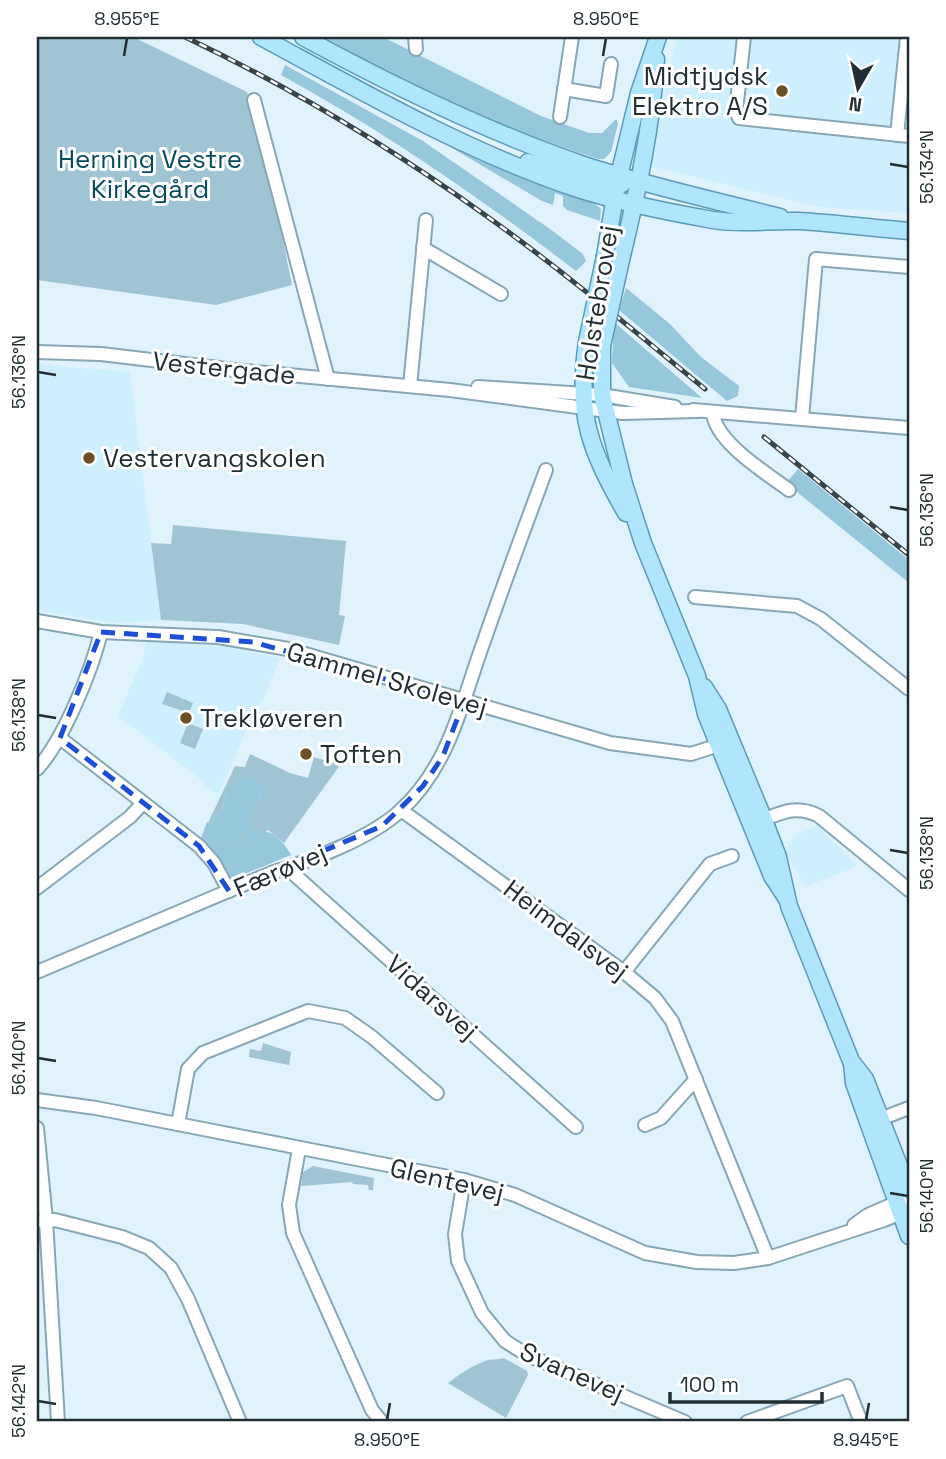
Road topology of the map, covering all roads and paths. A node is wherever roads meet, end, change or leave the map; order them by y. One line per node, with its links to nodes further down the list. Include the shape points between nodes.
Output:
1 (261, 37): 12 (main road, via 498,158 538,163)
2 (303, 37): 12 (main road)
3 (572, 37): 8 (street)
4 (744, 37): 11 (street, via 739,118)
5 (906, 37): 11 (street)
6 (658, 39): 12 (main road, via 639,93); 12 (main road, via 654,97)
7 (611, 64): 8 (street, via 606,96)
8 (564, 89): 10 (street)
9 (254, 100): 20 (street)
10 (560, 117)
11 (903, 136)
12 (627, 189): 14 (main road); 14 (main road, via 715,220 746,224); 22 (main road, Holstebrovej, bridge, via 595,344 582,372)
13 (426, 220): 16 (street)
14 (795, 221): 15 (main road)
15 (909, 231)
16 (423, 247): 18 (street); 21 (street)
17 (909, 267): 24 (street, via 816,259)
18 (501, 294)
19 (37, 352): 20 (street, Vestergade, via 101,354)
20 (328, 379): 21 (street, Vestergade)
21 (410, 386): 22 (street, Vestergade, via 482,387)
22 (594, 403): 23 (street, Vestergade, via 622,413); 28 (main road, Holstebrovej); 28 (main road, Holstebrovej, via 593,451)
23 (713, 412): 24 (street, Vestergade); 27 (street, via 721,436)
24 (802, 418): 25 (street, Vestergade)
25 (909, 428)
26 (546, 470): 33 (street, Færøvej)
27 (789, 490)
28 (643, 543): 35 (main road, Holstebrovej, via 697,676 706,714)
29 (695, 597): 32 (street, via 797,606 821,619)
30 (37, 621): 31 (street, Gammel Skolevej)
31 (101, 632): 33 (street, Gammel Skolevej, via 253,642 306,653); 34 (street)
32 (909, 689)
33 (464, 701): 35 (street, Gammel Skolevej, via 612,743 691,754); 38 (street, Færøvej, via 443,756)
34 (60, 737): 36 (street); 37 (street)
35 (725, 742): 39 (main road, Holstebrovej)
36 (37, 769)
37 (144, 803): 44 (street); 45 (street, via 199,846)
38 (401, 810): 41 (street, Færøvej, via 382,826); 47 (street, Heimdalsvej)
39 (757, 822): 43 (street, via 795,808 809,811); 52 (main road, Holstebrovej, via 778,857 787,899 851,1060 853,1083)
40 (732, 856): 47 (street, via 710,864)
41 (287, 868): 45 (street, Færøvej); 55 (street, Vidarsvej)
42 (909, 871): 43 (street)
43 (904, 886)
44 (37, 888)
45 (229, 891): 46 (street, Færøvej)
46 (37, 972)
47 (624, 972): 48 (street, Heimdalsvej, via 655,998 672,1021)
48 (696, 1079): 54 (street, via 661,1118); 63 (street, Heimdalsvej)
49 (437, 1093): 53 (street, via 345,1018 309,1011 203,1053 188,1069)
50 (37, 1100): 53 (street, Glentevej)
51 (909, 1108): 52 (street)
52 (874, 1121): 59 (main road, Holstebrovej); 60 (main road, Holstebrovej)
53 (178, 1124): 57 (street, Glentevej)
54 (645, 1125)
55 (576, 1127)
56 (37, 1128): 61 (street)
57 (299, 1149): 58 (street, Glentevej); 66 (street, via 289,1205 293,1233 372,1410)
58 (464, 1180): 63 (street, Glentevej, via 515,1195 645,1253 716,1264); 67 (street, Svanevej, via 454,1234 458,1261 482,1313 505,1341 527,1355)
59 (909, 1191)
60 (906, 1207): 62 (main road, Holstebrovej); 63 (street, Glentevej, via 868,1215 845,1231)
61 (41, 1221): 64 (street); 65 (street, via 55,1220 122,1237 149,1248 171,1268)
62 (909, 1236)
63 (768, 1258)
64 (58, 1422)
65 (240, 1422)
66 (382, 1422)
67 (685, 1422)
68 (747, 1422): 69 (street, via 847,1386)
69 (861, 1422)

